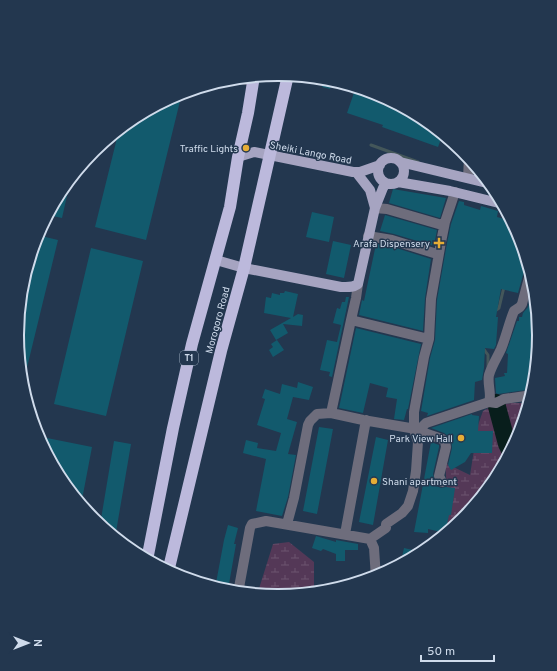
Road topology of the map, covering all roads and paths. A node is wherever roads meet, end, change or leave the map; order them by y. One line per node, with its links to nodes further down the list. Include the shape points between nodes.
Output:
1 (287, 82): 3 (highway, Morogoro Road)
2 (253, 83): 4 (highway, Morogoro Road / T1)
3 (270, 156): 4 (main road, Sheiki Lango Road, via 254,152); 8 (main road, Sheiki Lango Road); 20 (highway, Morogoro Road)
4 (238, 157): 19 (highway, Morogoro Road / T1, via 230,207)
5 (400, 162): 6 (main road, via 390,158); 9 (main road); 11 (main road, via 404,172)
6 (380, 165): 8 (main road, Sheiki Lango Road); 12 (main road, via 380,175)
7 (469, 167): 9 (street)
8 (356, 172): 15 (main road, via 370,190)
9 (468, 178): 10 (main road)
10 (480, 181)
11 (398, 182): 12 (main road); 13 (main road)
12 (386, 183): 15 (main road)
13 (453, 191): 14 (main road); 16 (street); 23 (street, via 441,242)
14 (495, 202)
15 (375, 208): 16 (street); 17 (main road)
16 (442, 225): 18 (street)
17 (368, 236): 18 (street, via 392,240); 21 (main road)
18 (437, 254): 23 (street)
19 (216, 260): 20 (main road); 35 (highway, Morogoro Road / T1, via 192,344)
20 (244, 268): 21 (main road, via 341,287 350,288); 36 (highway, Morogoro Road)
21 (358, 284): 24 (street)
22 (527, 284): 27 (street, via 522,304 514,310 489,376)
23 (430, 313): 25 (street)
24 (351, 320): 25 (street); 28 (street)
25 (429, 339): 30 (street, via 414,412)
26 (525, 396): 27 (street, via 504,399 496,404)
27 (489, 402): 30 (street, via 426,422)
28 (331, 413): 29 (street); 32 (street, via 317,414 308,425 294,498)
29 (366, 420): 30 (street); 33 (street)
30 (416, 430): 31 (street, via 445,441 439,476); 34 (street, via 418,454 413,491 408,506 386,524 386,528)
31 (442, 482)
32 (286, 524): 33 (street); 38 (street, via 266,521 252,524)
33 (345, 534): 34 (street)
34 (370, 539): 37 (street, via 374,548)
35 (148, 554)
36 (170, 566)
37 (376, 571)
38 (239, 587)

